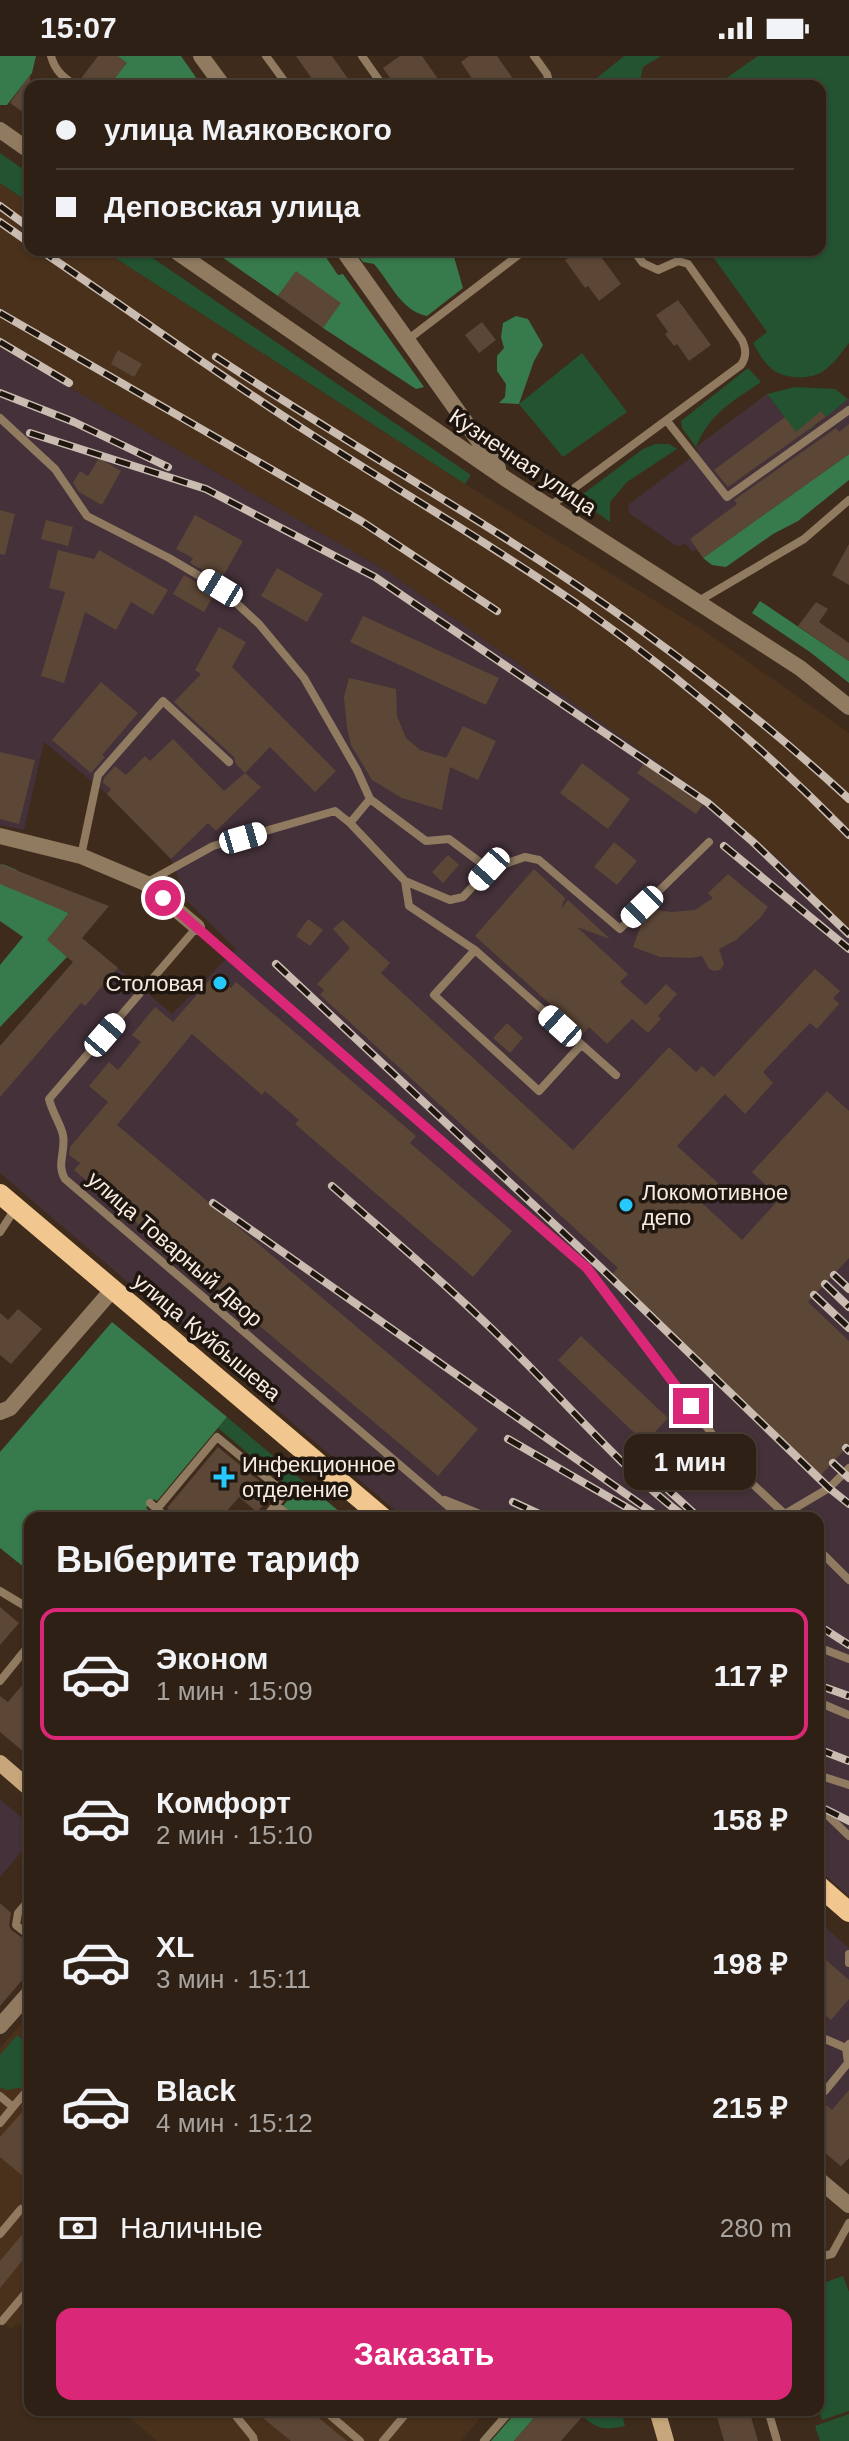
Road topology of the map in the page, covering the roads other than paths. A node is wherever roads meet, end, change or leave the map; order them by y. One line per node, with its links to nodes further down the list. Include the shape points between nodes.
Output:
1 (51, 56): 6 (lane)
2 (201, 56): 7 (street)
3 (266, 56): 8 (lane)
4 (362, 56): 9 (lane)
5 (534, 56): 10 (lane)
6 (68, 80)
7 (219, 80)
8 (284, 80)
9 (379, 80)
10 (548, 80)
11 (0, 130): 12 (street)
12 (24, 147)
13 (183, 256): 21 (street, Кузнечная улица)
14 (347, 256): 17 (street)
15 (517, 256): 17 (lane)
16 (638, 256): 20 (lane, via 658,270 678,261 688,264 746,350 741,365)
17 (406, 341): 21 (street)
18 (849, 410): 20 (lane, via 727,497)
19 (0, 418): 27 (lane, via 55,469 87,516 220,588 259,624 304,678)
20 (667, 421): 23 (lane)
21 (506, 479): 23 (street, Кузнечная улица)
22 (848, 502): 24 (lane, via 804,539)
23 (549, 506): 24 (street, Кузнечная улица)
24 (696, 602): 25 (street, Кузнечная улица, via 800,668)
25 (849, 707)
26 (229, 762): 31 (lane, via 163,701 98,775)
27 (370, 799): 28 (lane); 32 (lane, via 426,841 449,839)
28 (350, 823): 33 (lane); 34 (lane, via 335,811 213,846)
29 (0, 836): 31 (street)
30 (709, 842): 32 (lane, via 620,929 539,860 525,857)
31 (81, 856): 34 (street)
32 (489, 869): 33 (lane, via 463,897 450,900)
33 (405, 881): 36 (lane, via 409,906)
34 (145, 883): 35 (street)
35 (197, 927): 44 (lane, улица Товарный Двор, via 49,1099 63,1133 60,1170); 52 (lane, via 587,1268 743,1475)
36 (475, 950): 37 (lane); 37 (lane, via 434,995 539,1091)
37 (581, 1045): 38 (lane)
38 (616, 1075)
39 (8, 1200): 40 (lane); 41 (main road, улица Куйбышева)
40 (0, 1232)
41 (113, 1289): 42 (street, via 10,1408); 49 (main road, улица Куйбышева)
42 (0, 1411)
43 (849, 1468): 53 (lane)
44 (437, 1497): 50 (lane, улица Товарный Двор); 51 (lane)
45 (276, 1505): 46 (lane, via 285,1493 217,1437 153,1506); 47 (lane); 48 (lane)
46 (160, 1512)
47 (270, 1512)
48 (285, 1512)
49 (376, 1512)
50 (455, 1512)
51 (475, 1512)
52 (783, 1512)
53 (793, 1512)
54 (824, 1555): 55 (lane)
55 (849, 1580)
56 (0, 1591): 57 (lane)
57 (24, 1605)
58 (824, 1649): 60 (lane)
59 (24, 1651): 61 (lane)
60 (849, 1659)
61 (0, 1681)
62 (824, 1705): 63 (lane)
63 (849, 1715)
64 (0, 1763): 66 (main road)
65 (824, 1777): 67 (lane)
66 (24, 1784)
67 (849, 1785)
68 (824, 1812): 69 (lane)
69 (849, 1836)
70 (824, 1890): 72 (main road)
71 (24, 1906): 73 (lane, via 16,1925)
72 (849, 1912)
73 (24, 1931)
74 (849, 1954): 75 (lane)
75 (849, 1963)
76 (24, 1999): 77 (street)
77 (0, 2026)
78 (824, 2038): 79 (lane)
79 (847, 2046): 80 (lane, via 848,2063)
80 (825, 2091)
81 (24, 2094): 83 (lane)
82 (0, 2096): 83 (lane)
83 (13, 2107): 84 (lane)
84 (0, 2123)
85 (824, 2184): 86 (street)
86 (849, 2205)
87 (21, 2209): 89 (lane)
88 (849, 2223): 90 (lane, via 832,2254)
89 (0, 2234)
90 (824, 2256)
91 (24, 2295): 92 (lane)
92 (2, 2321)
93 (236, 2416): 99 (lane)
94 (331, 2416): 100 (lane)
95 (404, 2416): 101 (lane)
96 (506, 2416): 102 (lane)
97 (659, 2416): 103 (main road)
98 (770, 2416): 104 (lane)
99 (254, 2441)
100 (360, 2441)
101 (383, 2441)
102 (484, 2441)
103 (666, 2441)
104 (777, 2441)

